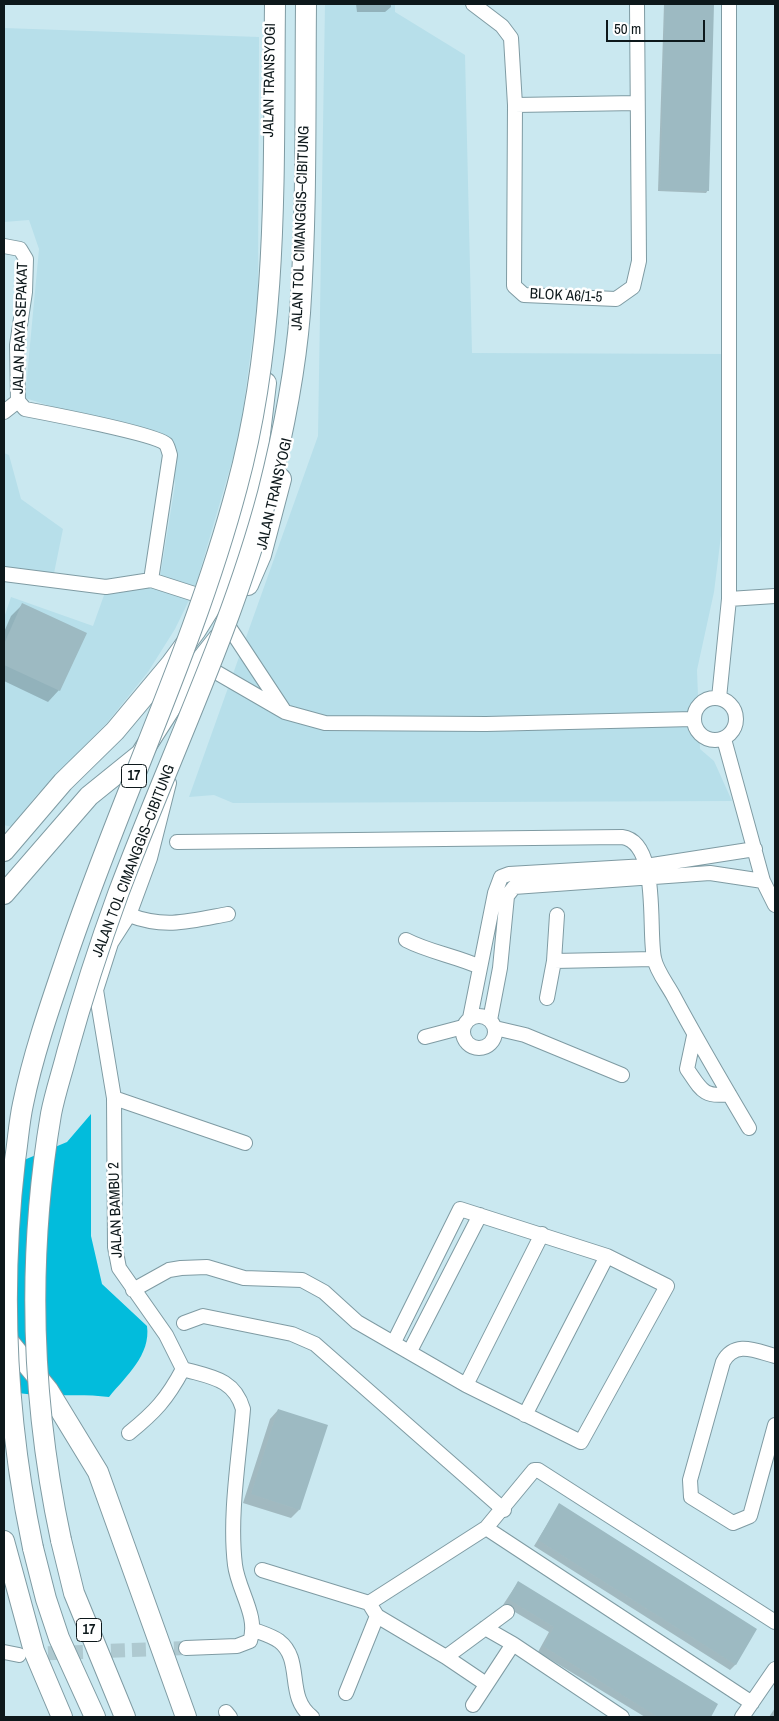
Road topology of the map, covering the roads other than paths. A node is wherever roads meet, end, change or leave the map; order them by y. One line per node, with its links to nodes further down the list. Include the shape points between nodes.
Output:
1 (273, 4): 15 (highway, JALAN TRANSYOGI, via 264,410 257,460 246,503); 82 (highway, JALAN TOL CIMANGGIS–CIBITUNG / 17, bridge, via 273,224 269,313 257,400 216,563 91,884 49,1008 23,1105 11,1194 6,1265 7,1367 15,1445 33,1548 46,1599 59,1638)
2 (307, 4): 16 (highway, JALAN TRANSYOGI, via 305,186 292,413 284,466 264,546); 83 (highway, JALAN TOL CIMANGGIS–CIBITUNG / 17, bridge, via 300,316 288,406 246,573 118,894 77,1016 52,1111 40,1197 34,1275 36,1365 47,1459 74,1592)
3 (474, 4): 7 (street, BLOK A6/1-5, via 502,26 511,38)
4 (636, 4): 6 (street, BLOK A6/1-5)
5 (729, 4): 14 (street)
6 (637, 103): 7 (street); 7 (street, BLOK A6/1-5, via 639,260 633,287 616,299 524,295 514,286)
7 (515, 105)
8 (4, 246): 9 (street, JALAN RAYA SEPAKAT, via 20,249 26,259 18,345)
9 (18, 401): 10 (street); 12 (street, JALAN RAYA SEPAKAT, via 25,409 166,444 170,455)
10 (4, 412)
11 (4, 574): 12 (street, via 106,587)
12 (152, 579): 15 (street)
13 (775, 596): 14 (street)
14 (729, 599): 18 (street)
15 (214, 600): 25 (highway, JALAN TRANSYOGI, via 166,670)
16 (227, 624): 17 (highway, JALAN TRANSYOGI); 20 (street)
17 (199, 663): 19 (highway, JALAN TRANSYOGI); 20 (street)
18 (719, 698): 21 (street, via 701,702 694,713); 22 (street, via 726,700 736,714 734,729)
19 (177, 699): 28 (highway, JALAN TRANSYOGI, via 141,754 89,796); 32 (street, JALAN BAMBU 2, via 182,716 181,730 165,803 150,858)
20 (285, 712): 21 (street, via 325,723)
21 (694, 720): 22 (street, via 703,737)
22 (724, 739): 24 (street)
23 (177, 842): 26 (street, via 622,837 634,840)
24 (755, 849): 26 (street); 27 (street)
25 (4, 852)
26 (647, 872): 27 (street, via 710,872); 34 (street); 36 (street, via 508,874 501,877 494,893); 39 (street, via 518,886 511,890 507,896)
27 (763, 881): 29 (street)
28 (4, 894)
29 (775, 904)
30 (228, 914): 32 (street, via 170,924 148,922)
31 (557, 914): 35 (street)
32 (129, 915): 44 (street, JALAN BAMBU 2, via 111,943 96,990)
33 (406, 940): 36 (street)
34 (654, 959): 35 (street); 40 (street)
35 (554, 961): 37 (street)
36 (480, 967): 38 (street)
37 (547, 998)
38 (467, 1023): 39 (street, via 480,1016); 39 (street, via 463,1037 468,1045 481,1049 493,1042); 41 (street)
39 (492, 1024): 42 (street)
40 (694, 1036): 43 (street); 43 (street, via 687,1069 703,1092 716,1096)
41 (425, 1037)
42 (622, 1075)
43 (729, 1094): 45 (street)
44 (114, 1098): 46 (street); 50 (street, JALAN BAMBU 2, via 115,1247 119,1268)
45 (749, 1128)
46 (246, 1143)
47 (480, 1215): 48 (street); 53 (street, via 460,1209); 54 (street)
48 (542, 1234): 49 (street); 57 (street)
49 (607, 1256): 58 (street); 58 (street, via 667,1286 581,1442)
50 (133, 1290): 53 (street, via 169,1270 207,1266 244,1278 302,1280 324,1292 357,1322); 56 (street, JALAN BAMBU 2, via 166,1335)
51 (184, 1323): 61 (street, via 203,1316 292,1334 315,1344)
52 (4, 1336): 84 (highway, bridge, via 48,1390 98,1472)
53 (394, 1342): 54 (street)
54 (410, 1351): 57 (street)
55 (775, 1356): 59 (street, via 744,1347 728,1353 690,1480 690,1497 733,1523 750,1516)
56 (183, 1369): 60 (street, via 169,1396); 70 (street, via 227,1382 239,1397 242,1409 232,1529 235,1567)
57 (466, 1385): 58 (street)
58 (525, 1414)
59 (775, 1425)
60 (129, 1432)
61 (504, 1510): 62 (street); 68 (street, via 534,1470 541,1471)
62 (486, 1528): 65 (street); 79 (street)
63 (4, 1541): 81 (highway, via 34,1651)
64 (262, 1570): 65 (street)
65 (369, 1603): 67 (street)
66 (507, 1612): 69 (street)
67 (377, 1616): 75 (street); 78 (street)
68 (775, 1622)
69 (485, 1628): 71 (street); 75 (street)
70 (254, 1630): 72 (street, via 250,1641 237,1646); 85 (street, via 280,1642 292,1661 302,1710)
71 (513, 1644): 77 (street); 86 (street)
72 (186, 1648)
73 (4, 1652): 74 (street)
74 (19, 1655)
75 (446, 1657): 77 (street)
76 (775, 1669): 79 (street)
77 (486, 1684): 80 (street)
78 (346, 1693)
79 (752, 1703): 87 (street)
80 (473, 1705)
81 (62, 1717)
82 (95, 1717)
83 (125, 1717)
84 (186, 1717)
85 (312, 1717)
86 (622, 1717)
87 (742, 1717)

